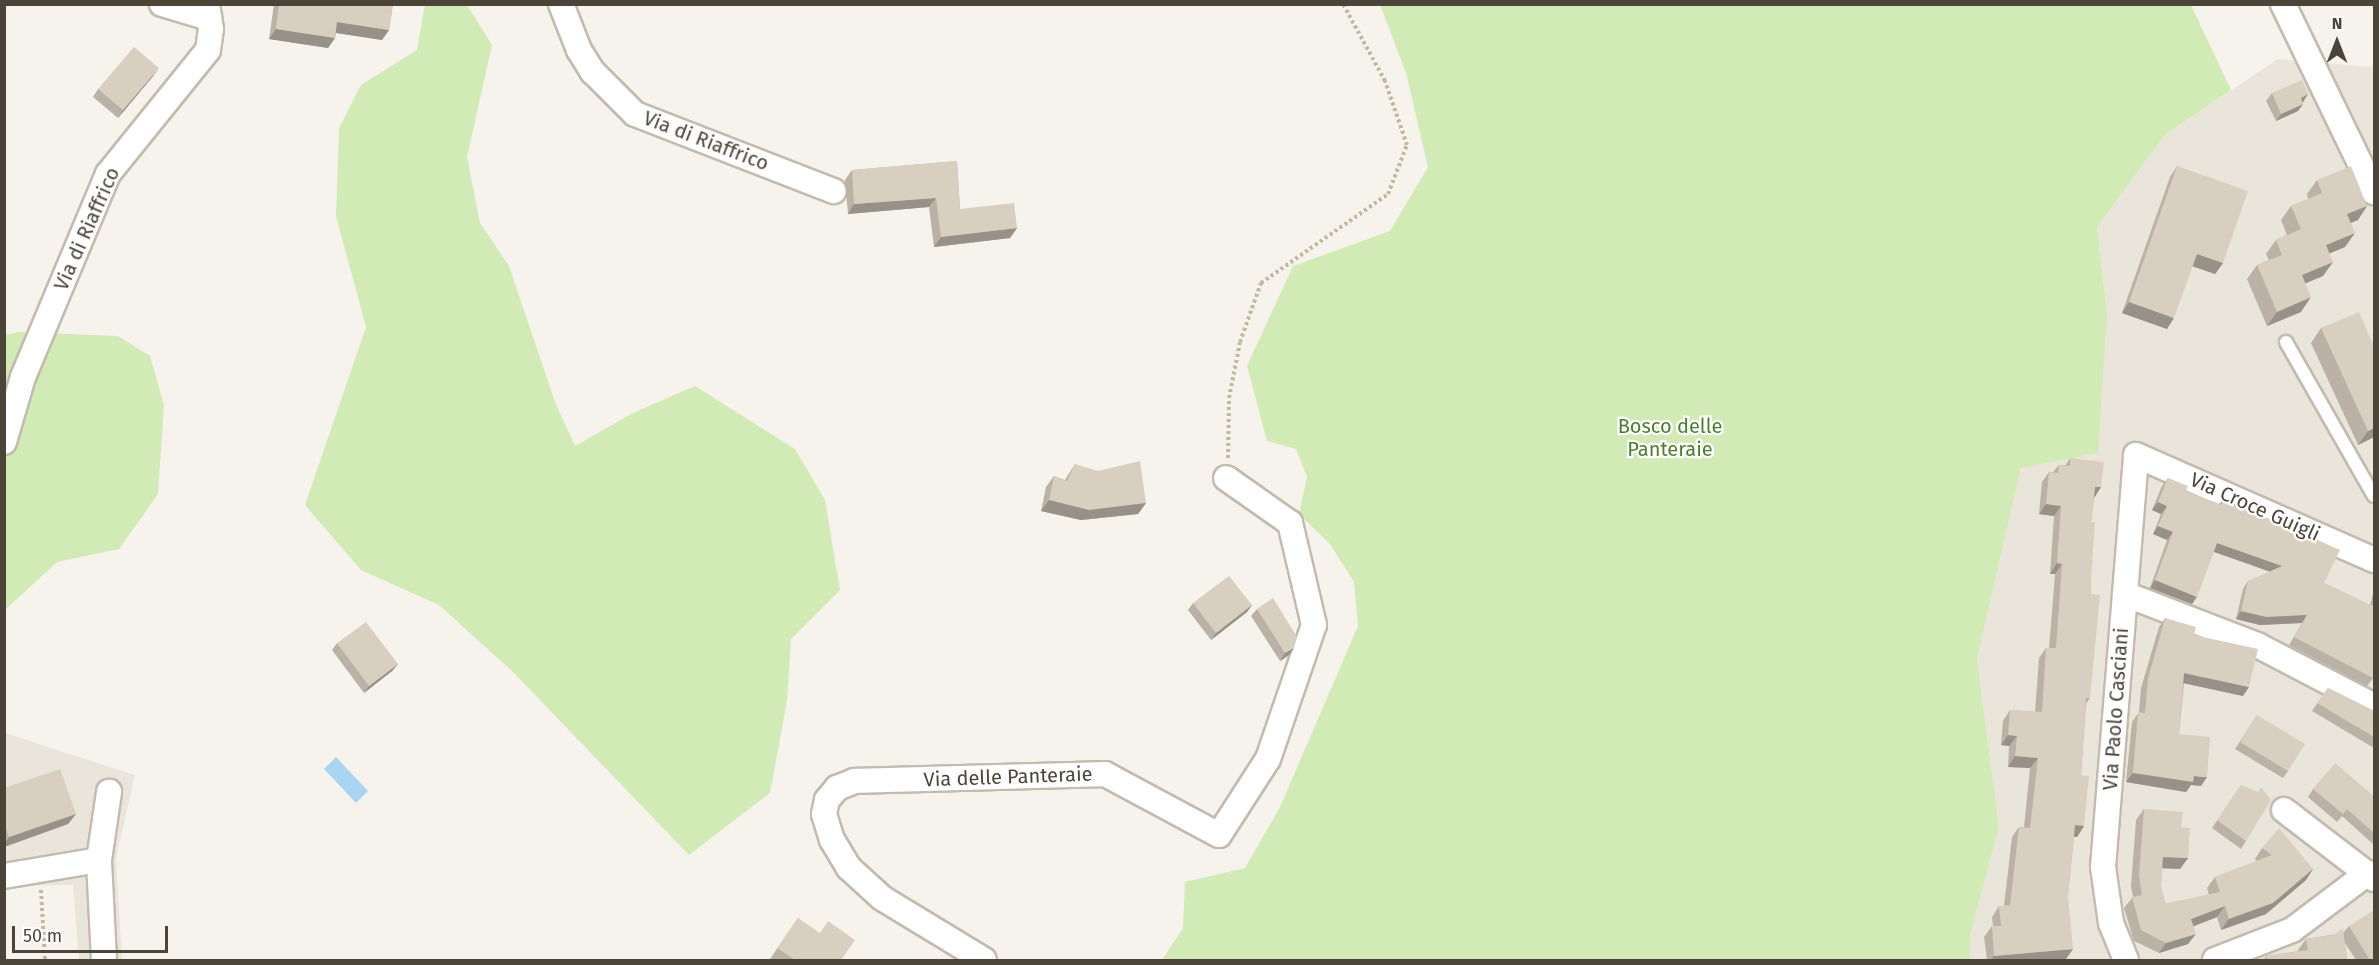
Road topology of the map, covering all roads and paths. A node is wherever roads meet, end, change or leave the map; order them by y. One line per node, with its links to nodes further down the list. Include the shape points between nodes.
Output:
1 (162, 4): 5 (street)
2 (561, 4): 6 (street, Via di Riaffrico, via 579,50 593,72 635,114)
3 (1343, 4): 11 (path, via 1384,81 1407,145 1388,194 1261,283 1240,342 1231,387)
4 (2283, 4): 7 (street)
5 (208, 11): 9 (street, Via di Riaffrico, via 208,50 120,156 99,192 23,377)
6 (834, 191)
7 (2374, 192)
8 (2286, 342): 12 (lane)
9 (4, 442)
10 (2136, 455): 13 (street, Via Croce Guigli); 14 (street, Via Paolo Casciani)
11 (1226, 478): 24 (street, Via delle Panteraie, via 1290,523 1314,625 1268,759 1219,835 1105,774 854,781 837,788 827,800 824,814 832,840 849,868 882,898)
12 (2374, 496)
13 (2374, 560)
14 (2125, 594): 15 (street, via 2257,645); 25 (street, Via Paolo Casciani, via 2103,867 2111,923)
15 (2374, 706)
16 (109, 792): 18 (street)
17 (2284, 810): 21 (street)
18 (99, 860): 19 (street); 23 (street)
19 (48, 870): 20 (street); 22 (path, via 41,886)
20 (4, 876)
21 (2371, 876): 26 (street, via 2292,930)
22 (45, 960)
23 (104, 960)
24 (984, 960)
25 (2126, 960)
26 (2215, 960)

